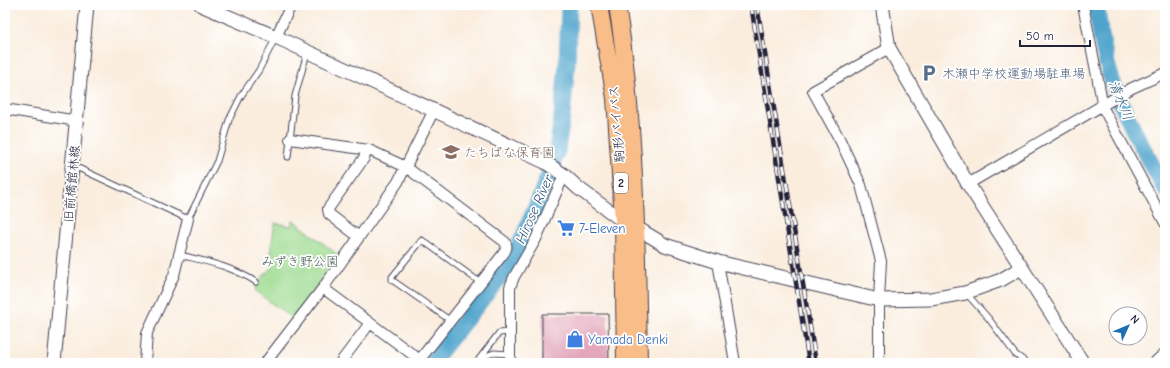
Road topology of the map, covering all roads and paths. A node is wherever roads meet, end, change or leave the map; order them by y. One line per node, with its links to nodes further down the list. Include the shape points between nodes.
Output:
1 (87, 5): 15 (street, 旧前橋館林線)
2 (201, 5): 8 (street)
3 (291, 5): 8 (street)
4 (599, 5): 25 (main road, 駒形バイパス / 2, via 615,98)
5 (617, 5): 25 (main road, 駒形バイパス / 2, via 629,101)
6 (882, 5): 9 (street)
7 (1083, 5): 12 (street)
8 (276, 37): 10 (street); 23 (lane, via 229,120 217,161)
9 (889, 48): 22 (street); 34 (street, via 813,91 861,185 881,261)
10 (307, 52): 14 (street); 16 (lane, via 295,96)
11 (1165, 73): 12 (street, via 1132,88)
12 (1102, 106): 22 (street); 24 (street)
13 (5, 109): 15 (street)
14 (434, 110): 20 (street); 21 (street, via 545,162)
15 (77, 121): 19 (street, 旧前橋館林線)
16 (290, 139): 17 (street); 18 (lane)
17 (366, 150): 20 (street); 26 (street, via 364,158 328,209 329,214)
18 (288, 158)
19 (73, 166): 23 (lane); 43 (street, 旧前橋館林線)
20 (406, 167): 26 (street); 31 (street, via 507,245)
21 (561, 173): 25 (street); 37 (street, via 536,239 510,287)
22 (968, 184): 29 (street)
23 (188, 219): 27 (street)
24 (1165, 223)
25 (630, 224): 28 (street, via 665,245); 48 (main road, 駒形バイパス / 2); 49 (main road, 駒形バイパス / 2)
26 (359, 237): 32 (street)
27 (180, 255): 30 (lane, via 230,268); 44 (street, via 174,275 147,333)
28 (718, 262): 34 (street); 50 (street)
29 (1021, 268): 33 (street, via 1001,280); 42 (street)
30 (256, 282)
31 (481, 283): 35 (street); 35 (lane, via 422,240 392,277 392,280)
32 (323, 288): 36 (street); 45 (street)
33 (965, 293): 34 (street, via 931,299); 52 (lane, via 1015,354)
34 (879, 300): 51 (street)
35 (451, 321): 41 (street)
36 (370, 323): 41 (street); 46 (street)
37 (510, 332): 39 (lane, via 499,333); 40 (street)
38 (1165, 353): 53 (street)
39 (481, 357): 40 (lane, via 494,353); 47 (lane)
40 (510, 358)
41 (418, 362)
42 (1080, 362)
43 (54, 363)
44 (145, 363)
45 (265, 363)
46 (340, 363)
47 (476, 363)
48 (625, 363)
49 (639, 363)
50 (735, 363)
51 (880, 363)
52 (1027, 363)
53 (1154, 363)

